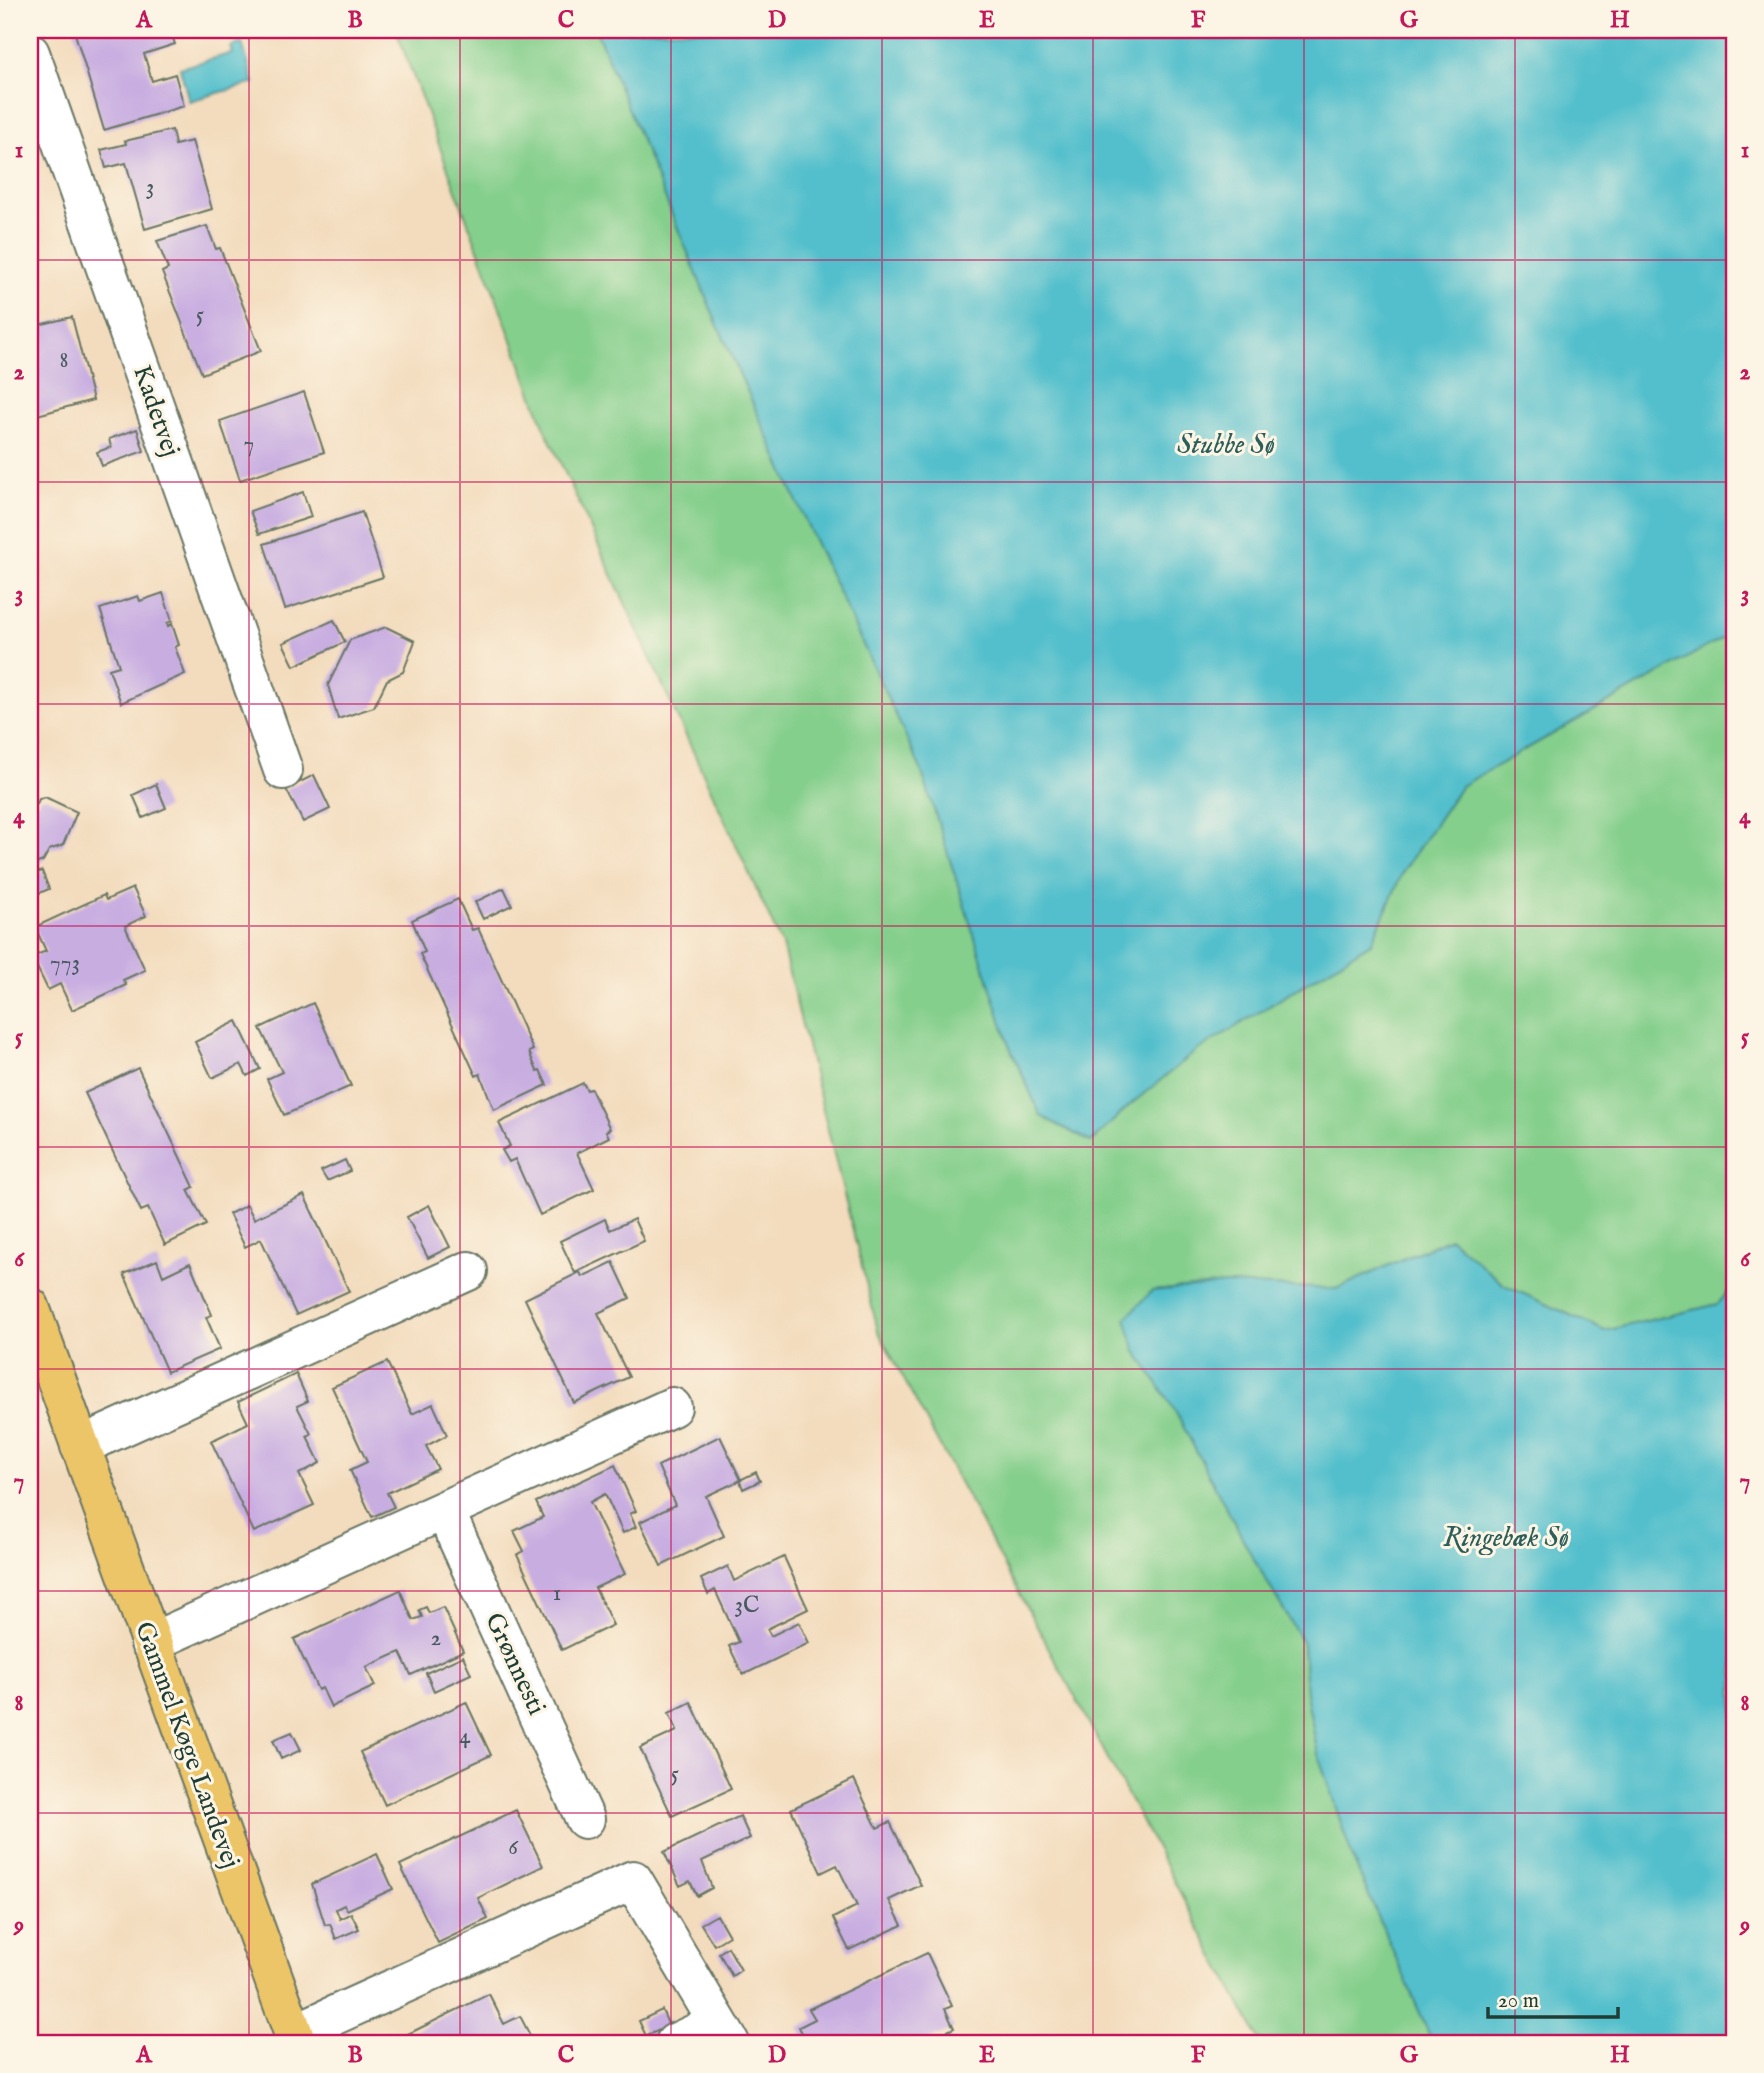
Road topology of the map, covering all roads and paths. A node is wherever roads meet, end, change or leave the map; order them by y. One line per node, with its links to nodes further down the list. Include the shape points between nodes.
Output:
1 (30, 53): 2 (street, Kadetvej)
2 (283, 770)
3 (468, 1271): 6 (street)
4 (30, 1307): 6 (main road, Gammel Køge Landevej)
5 (672, 1407): 7 (street)
6 (80, 1446): 8 (main road, Gammel Køge Landevej)
7 (445, 1511): 8 (street); 9 (street, Grønnesti)
8 (150, 1643): 11 (main road, Gammel Køge Landevej)
9 (585, 1819)
10 (724, 2033): 11 (street, via 633,1880); 12 (street)
11 (295, 2039)
12 (675, 2043)

